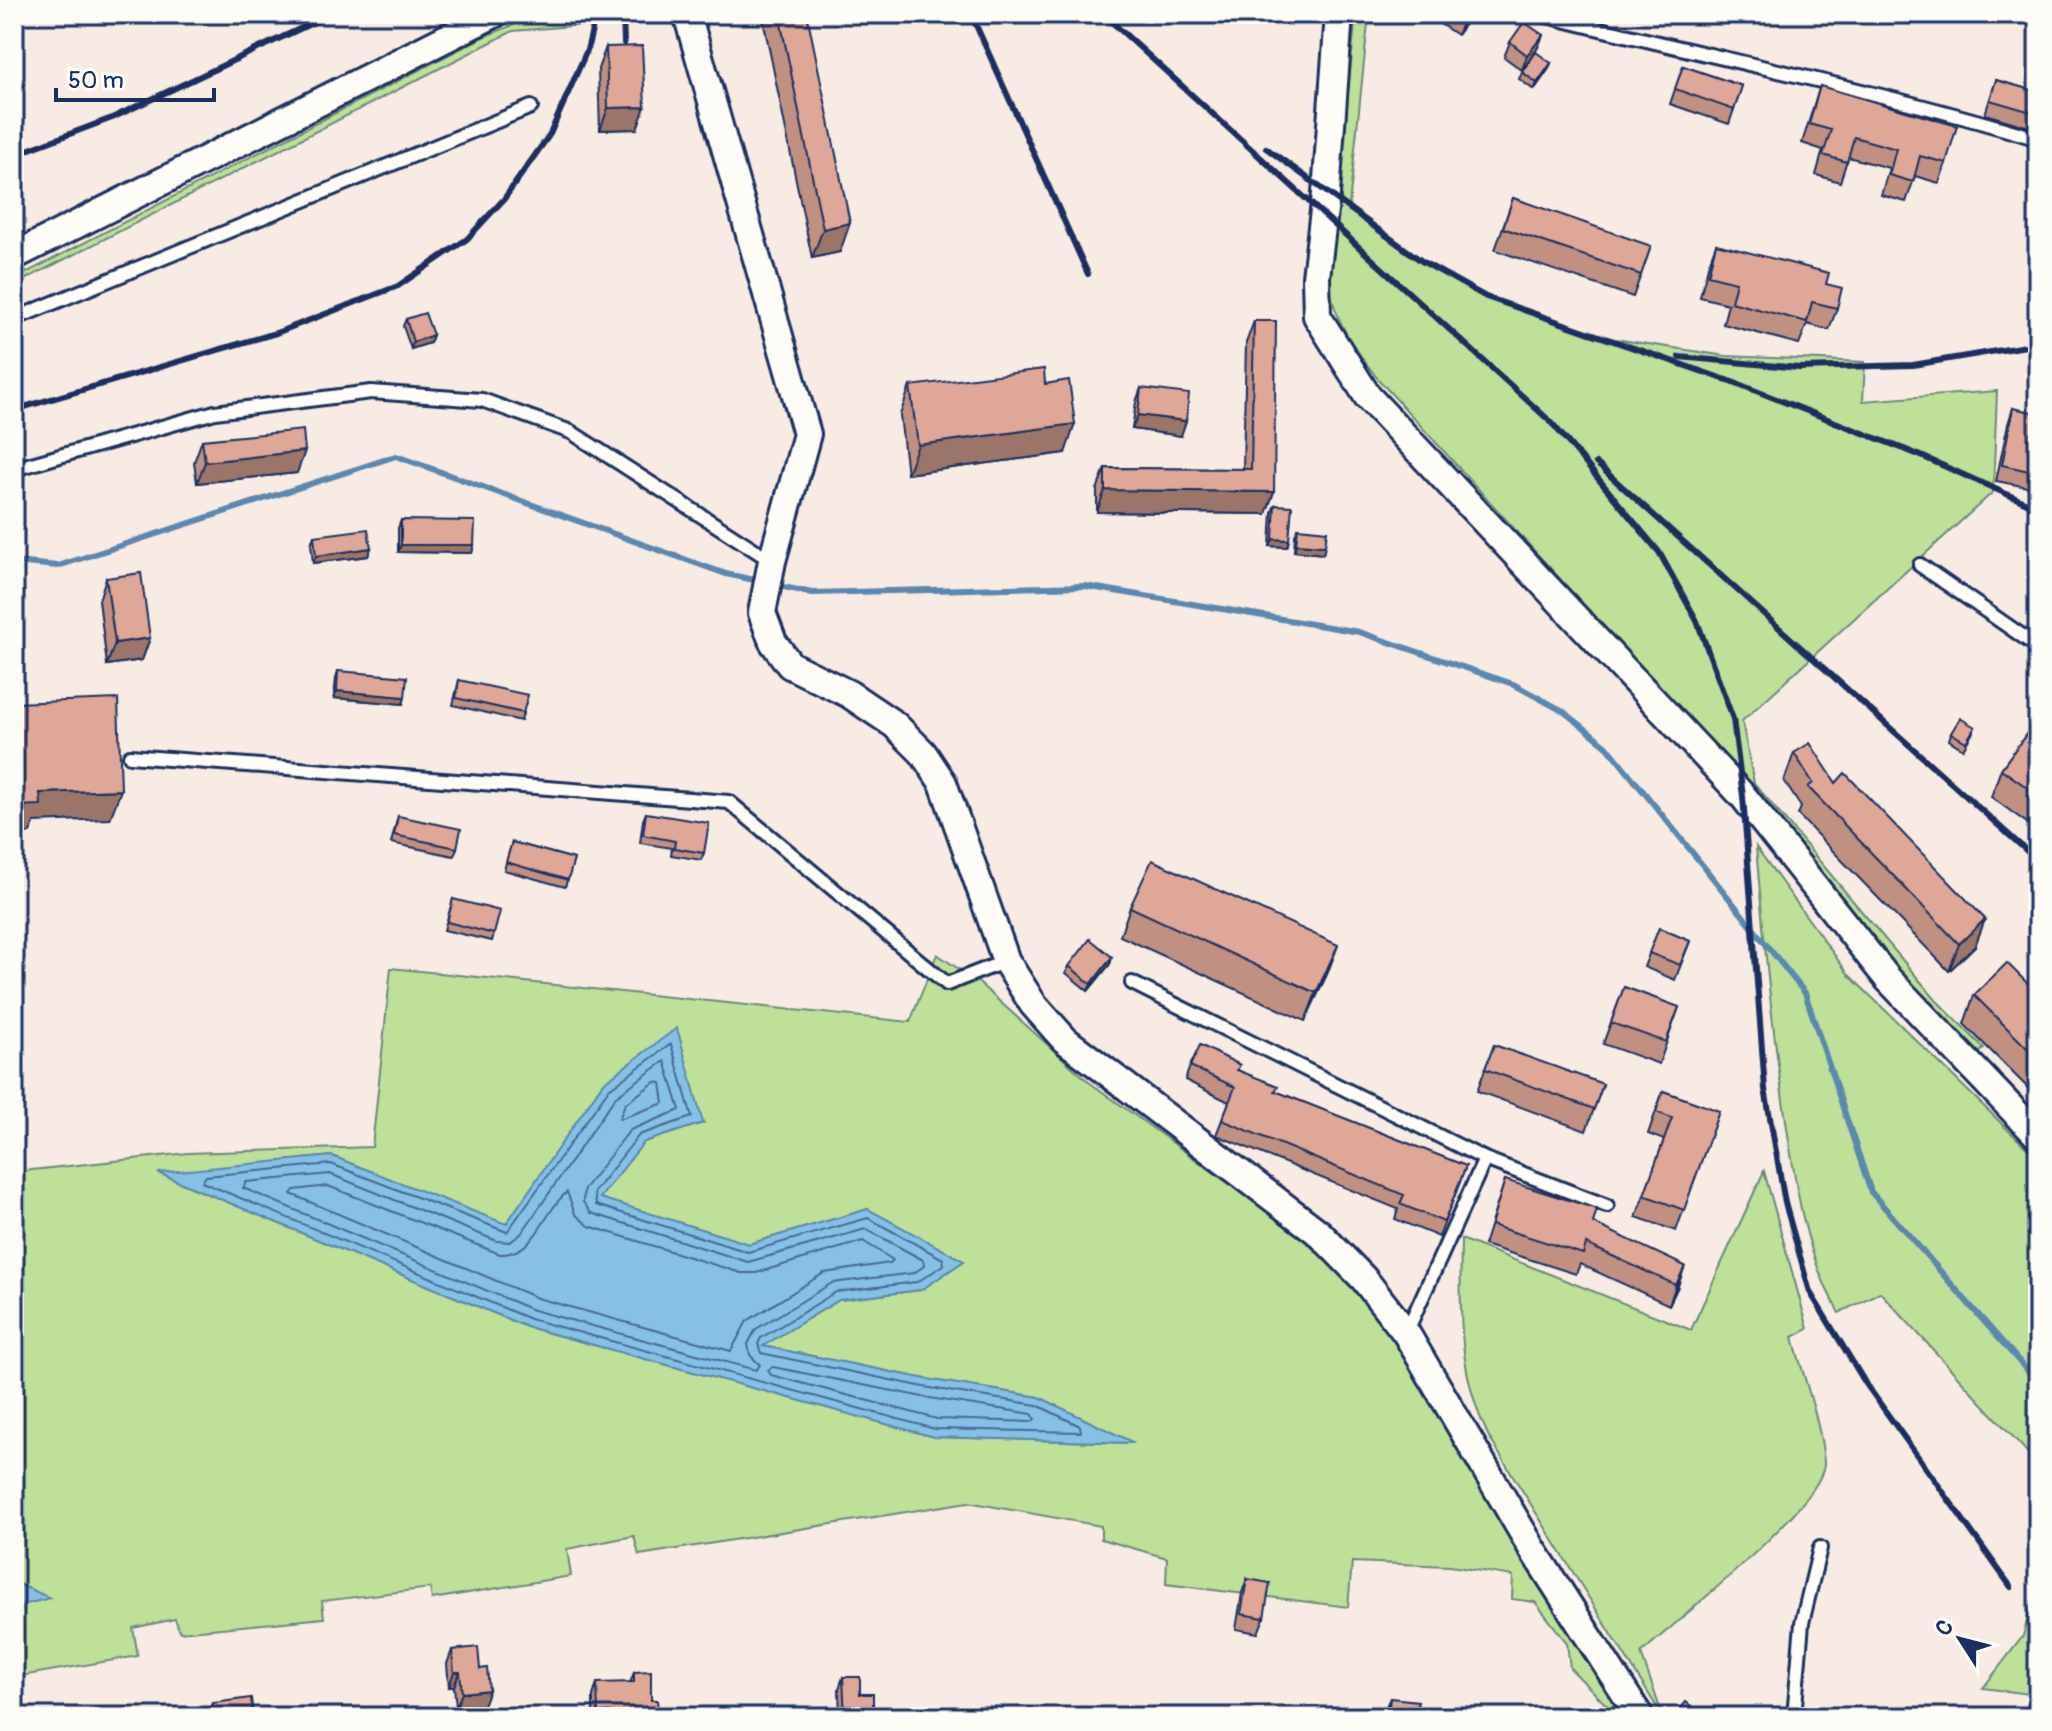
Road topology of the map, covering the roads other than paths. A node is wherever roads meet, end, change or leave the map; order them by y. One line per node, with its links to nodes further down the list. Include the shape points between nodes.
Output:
1 (494, 14): 7 (street)
2 (687, 14): 10 (street, via 807,434)
3 (1339, 14): 16 (street, via 1316,277 1317,316 1333,345 1368,397 1743,796 1888,979)
4 (1539, 14): 6 (lane, via 1934,107)
5 (531, 107): 8 (lane)
6 (2038, 139)
7 (14, 256)
8 (14, 319)
9 (14, 469): 10 (lane, via 215,412 371,392 482,400 571,432)
10 (772, 561): 14 (street, via 762,613 773,642 790,665 849,694 895,725 923,753 943,783)
11 (1920, 565): 12 (lane)
12 (2038, 647)
13 (130, 756): 14 (lane, via 729,802 947,984)
14 (1006, 961): 19 (street, via 1033,1004 1065,1040 1319,1233)
15 (1132, 983): 17 (lane)
16 (2038, 1136)
17 (1485, 1159): 18 (lane); 19 (lane)
18 (1607, 1206)
19 (1406, 1333): 21 (street, via 1533,1550)
20 (1820, 1548): 22 (lane, via 1802,1623)
21 (1640, 1717)
22 (1794, 1717)

